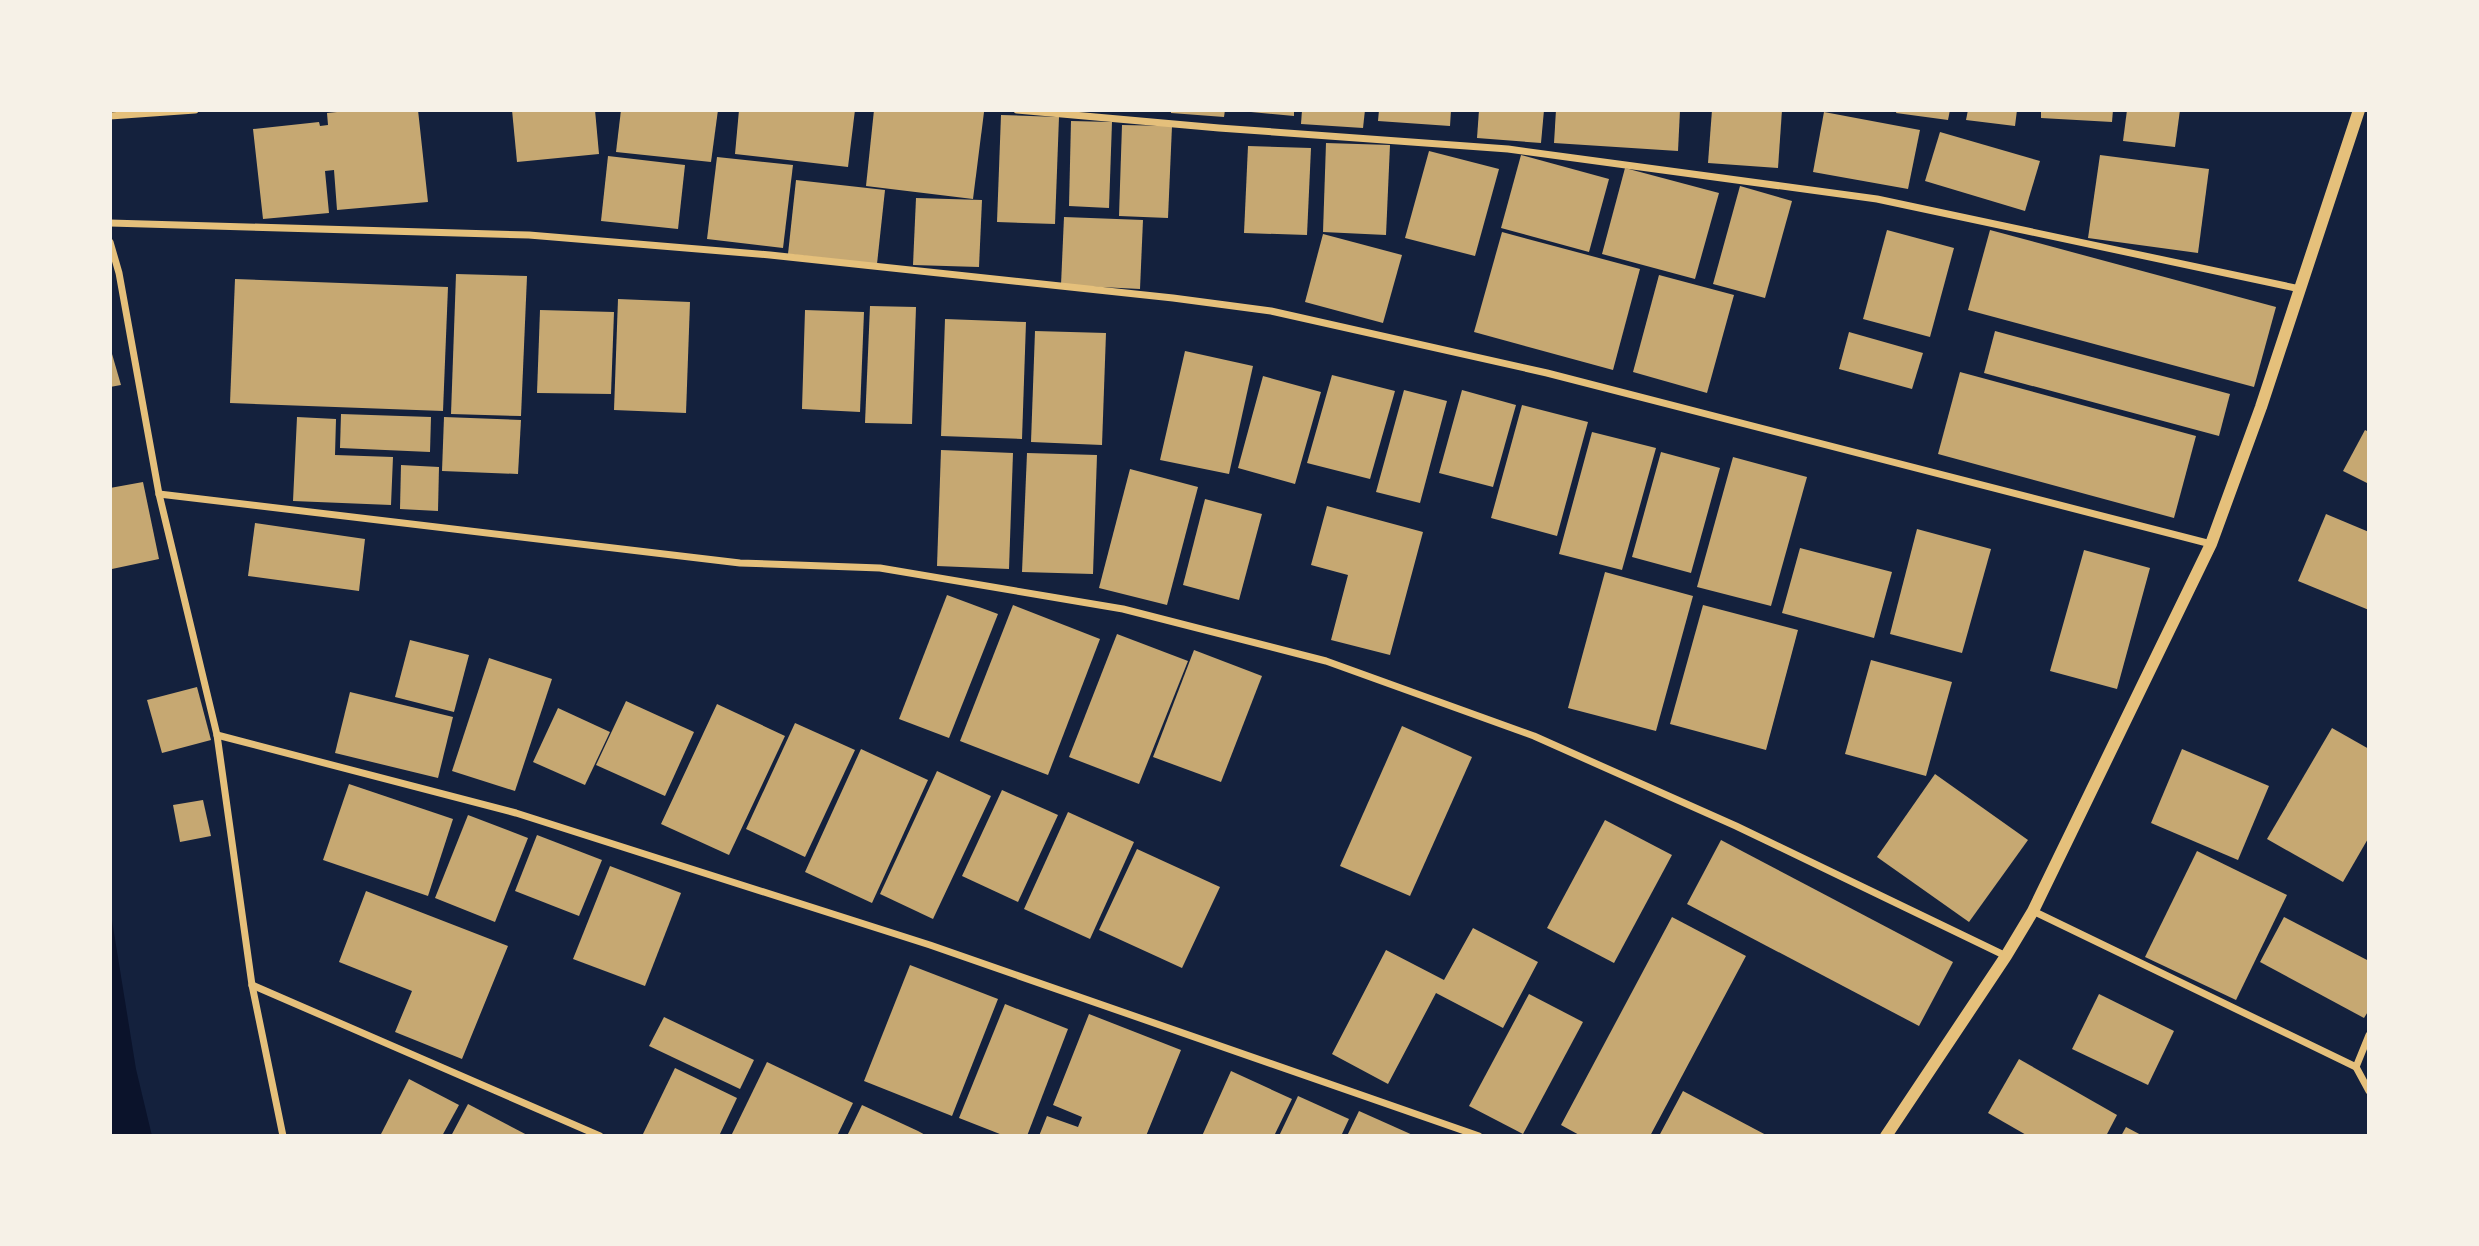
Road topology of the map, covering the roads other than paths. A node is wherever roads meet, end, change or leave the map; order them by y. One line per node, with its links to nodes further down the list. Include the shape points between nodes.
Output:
1 (195, 110): 4 (street)
2 (1017, 110): 7 (street, via 1508,149 1877,199)
3 (2359, 110): 7 (street)
4 (110, 116)
5 (110, 223): 9 (street, via 529,235 770,256 1271,311 1547,373)
6 (110, 242): 8 (street)
7 (2300, 289): 9 (street)
8 (159, 494): 10 (street); 12 (street, via 740,563 880,568 1123,609 1326,661 1534,736 1736,826)
9 (2211, 544): 11 (street)
10 (217, 735): 13 (street); 19 (street, via 516,813 930,945)
11 (2033, 911): 12 (street); 15 (street)
12 (2006, 956): 20 (street)
13 (252, 985): 17 (street); 18 (street)
14 (2369, 1035): 15 (street)
15 (2356, 1068): 16 (street)
16 (2369, 1091)
17 (283, 1136)
18 (600, 1136)
19 (1479, 1136)
20 (1886, 1136)

